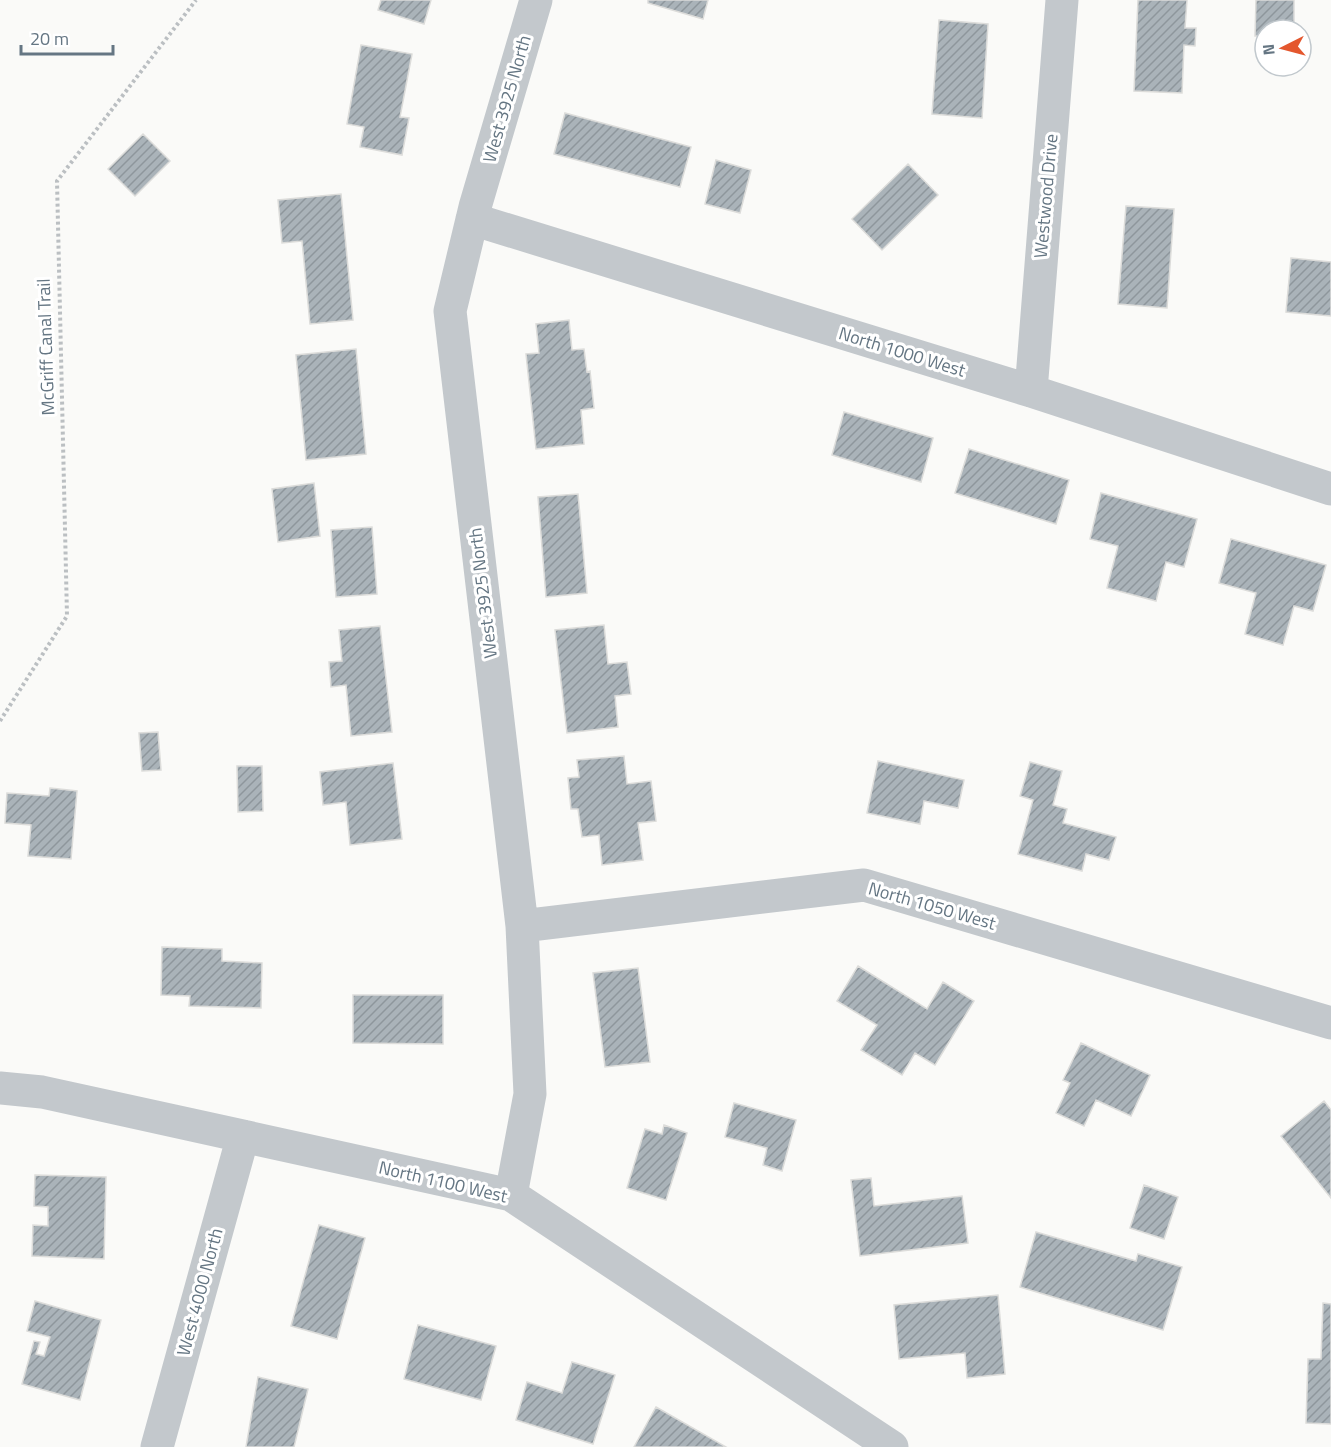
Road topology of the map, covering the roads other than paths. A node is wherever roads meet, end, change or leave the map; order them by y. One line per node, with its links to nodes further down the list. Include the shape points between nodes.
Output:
1 (536, 0): 3 (street, West 3925 North)
2 (1062, 0): 4 (street, Westwood Drive)
3 (472, 219): 4 (street, North 1000 West); 6 (street, West 3925 North, via 450,311)
4 (1031, 391): 5 (street, North 1000 West)
5 (1331, 489)
6 (522, 926): 7 (street, North 1050 West, via 864,885); 10 (street, West 3925 North, via 530,1094)
7 (1331, 1023)
8 (0, 1088): 9 (street, North 1100 West, via 42,1092)
9 (243, 1136): 10 (street, North 1100 West); 11 (street, West 4000 North)
10 (511, 1196): 12 (street, North 1100 West)
11 (157, 1447)
12 (892, 1447)

